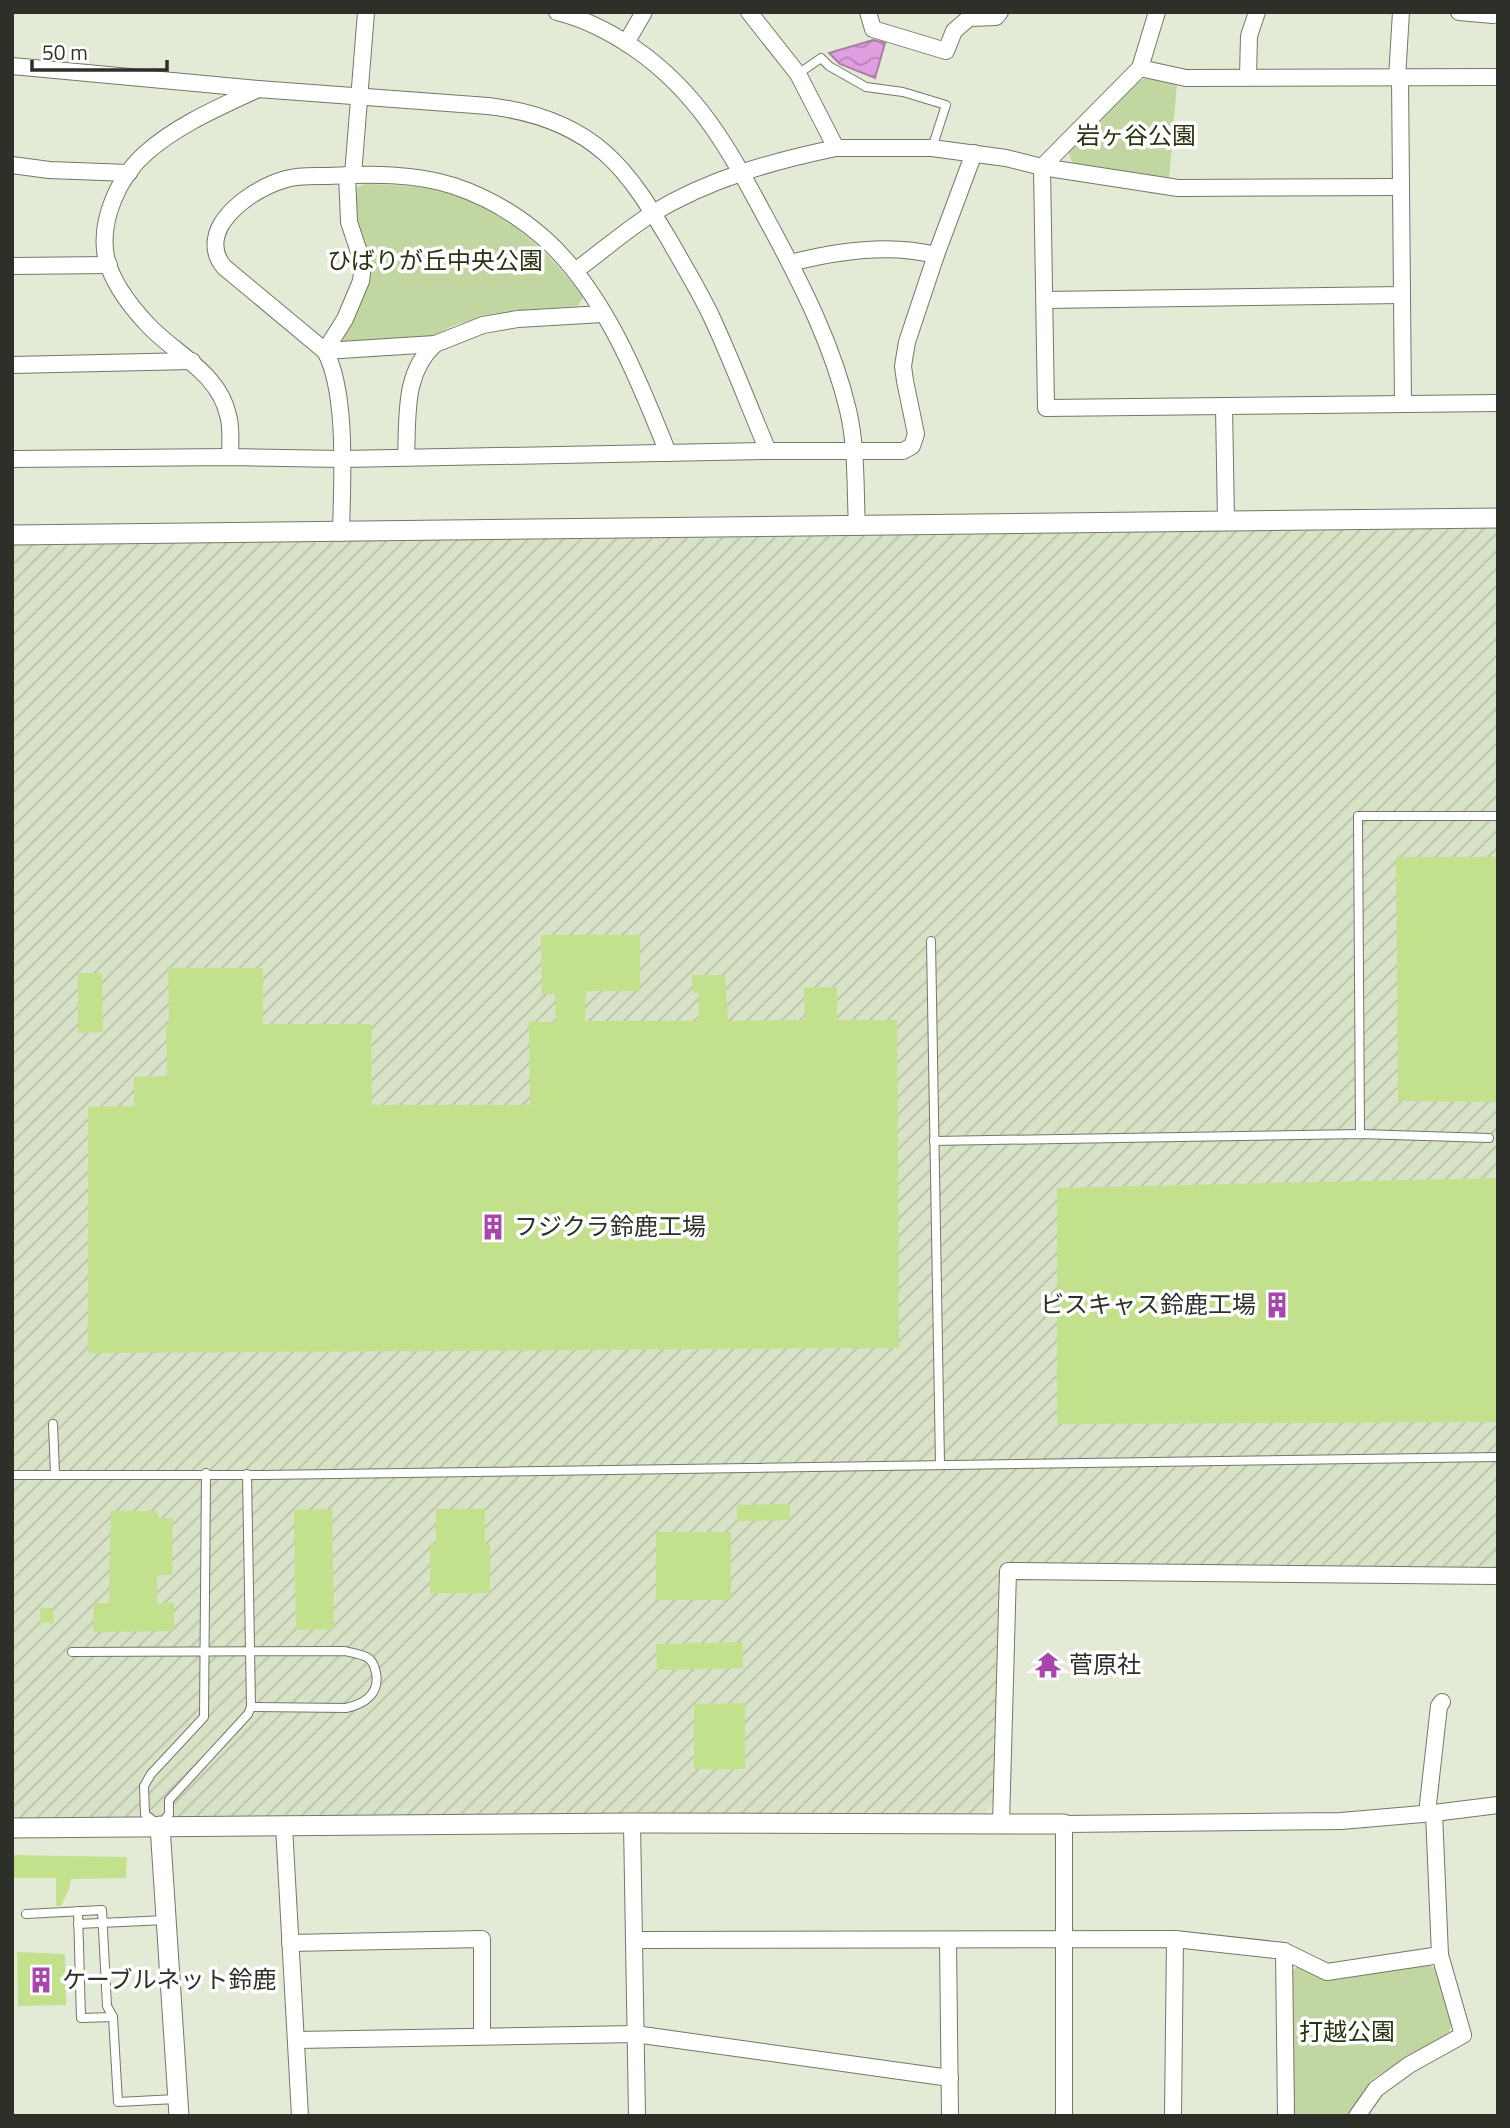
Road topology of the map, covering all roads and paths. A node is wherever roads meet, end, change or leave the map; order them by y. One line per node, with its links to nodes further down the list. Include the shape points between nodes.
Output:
1 (366, 12): 21 (street)
2 (557, 12): 13 (street, via 583,19)
3 (644, 12): 13 (street)
4 (749, 12): 16 (street)
5 (868, 12): 12 (street, via 873,29 946,51 954,31)
6 (1000, 12): 12 (street, via 996,17)
7 (1157, 12): 15 (street)
8 (1257, 12): 17 (street, via 1250,36)
9 (1401, 12): 19 (street)
10 (1460, 12): 11 (street)
11 (1498, 13)
12 (969, 15)
13 (626, 43): 28 (street, via 656,63 687,93)
14 (12, 66): 20 (street)
15 (1140, 68): 17 (street, via 1186,78); 26 (street)
16 (798, 74): 22 (street); 23 (lane, via 821,58 866,87 946,105)
17 (1248, 77): 19 (street)
18 (1498, 77): 19 (street)
19 (1399, 78): 30 (street)
20 (258, 89): 21 (street); 27 (street, via 172,133)
21 (357, 97): 29 (street); 31 (street, via 488,106 545,118 603,151)
22 (836, 148): 23 (street); 28 (street)
23 (932, 148): 24 (street)
24 (974, 153): 26 (street); 32 (street)
25 (12, 165): 27 (street)
26 (1042, 167): 30 (street, via 1178,188); 38 (street)
27 (129, 173): 34 (street, via 110,208)
28 (742, 174): 31 (street, via 720,179); 33 (street)
29 (350, 175): 36 (street, via 425,179 472,192 525,222); 41 (street, via 349,222 363,264 361,281); 41 (street, via 298,176 261,190 232,211 215,241 224,267)
30 (1401, 187): 37 (street)
31 (653, 213): 36 (street); 48 (street, via 711,315)
32 (936, 255): 33 (street, via 913,249 884,250); 47 (street, via 907,342 905,381 916,434 912,446 903,451)
33 (790, 263): 47 (street, via 826,338)
34 (109, 265): 35 (street); 42 (street, via 125,297 149,327)
35 (12, 266)
36 (575, 271): 39 (street)
37 (1402, 295): 38 (street); 45 (street)
38 (1045, 300): 46 (street, via 1046,408)
39 (603, 314): 40 (street, via 482,325); 49 (street, via 621,344)
40 (435, 344): 41 (street); 51 (street, via 413,374)
41 (325, 351): 53 (street, via 338,391)
42 (192, 361): 43 (street); 50 (street, via 217,391 228,414)
43 (12, 365)
44 (1498, 402): 45 (street)
45 (1403, 404): 46 (street)
46 (1224, 406): 55 (street)
47 (855, 450): 48 (street); 56 (street)
48 (768, 451): 49 (street)
49 (668, 453): 51 (street)
50 (230, 457): 52 (street); 53 (street)
51 (406, 457): 53 (street)
52 (12, 459)
53 (342, 459): 57 (street)
54 (1498, 518): 55 (street)
55 (1226, 521): 56 (street)
56 (856, 527): 57 (street)
57 (341, 533): 58 (street)
58 (12, 535)
59 (1498, 816): 61 (lane, via 1358,816)
60 (931, 941): 63 (lane)
61 (1360, 1134): 62 (lane); 63 (lane)
62 (1489, 1138)
63 (934, 1141): 66 (lane)
64 (52, 1424): 68 (lane)
65 (1498, 1457): 66 (lane)
66 (940, 1464): 69 (lane)
67 (206, 1473): 68 (lane); 69 (lane); 74 (lane)
68 (55, 1474): 70 (lane)
69 (247, 1474): 72 (lane)
70 (12, 1475)
71 (1498, 1576): 80 (street, via 1008,1571)
72 (251, 1651): 74 (lane); 76 (lane); 76 (lane, via 345,1651 368,1658 377,1679 368,1700 358,1706)
73 (72, 1652): 74 (lane)
74 (205, 1652): 82 (lane, via 204,1717 144,1786 145,1814)
75 (1442, 1702): 78 (street)
76 (251, 1707): 82 (lane, via 169,1800 169,1814)
77 (1498, 1805): 78 (street)
78 (1430, 1813): 81 (street, via 1341,1821); 96 (street)
79 (632, 1823): 80 (street); 83 (street); 92 (street)
80 (1001, 1824): 81 (street)
81 (1064, 1824): 91 (street)
82 (160, 1826): 83 (street); 84 (street); 87 (street)
83 (284, 1826): 94 (street)
84 (12, 1828)
85 (78, 1911): 86 (lane); 88 (lane, via 102,1910); 89 (lane)
86 (26, 1914)
87 (166, 1920): 88 (lane); 102 (street)
88 (102, 1923): 89 (lane); 97 (lane, via 107,2006)
89 (78, 1924): 97 (lane, via 82,2018)
90 (1175, 1938): 91 (street); 95 (street); 107 (street)
91 (1063, 1939): 93 (street); 106 (street)
92 (634, 1940): 93 (street); 98 (street)
93 (948, 1940): 101 (street)
94 (290, 1942): 99 (street, via 482,1940); 100 (street)
95 (1284, 1951): 96 (street, via 1327,1972); 108 (street)
96 (1440, 1955): 109 (street, via 1463,2035 1376,2089)
97 (113, 2017): 102 (lane, via 118,2102)
98 (635, 2034): 99 (street); 101 (street); 104 (street)
99 (482, 2036): 100 (street)
100 (298, 2040): 103 (street)
101 (950, 2078): 105 (street)
102 (178, 2107)
103 (300, 2116)
104 (637, 2116)
105 (950, 2116)
106 (1064, 2116)
107 (1173, 2116)
108 (1286, 2116)
109 (1357, 2116)

